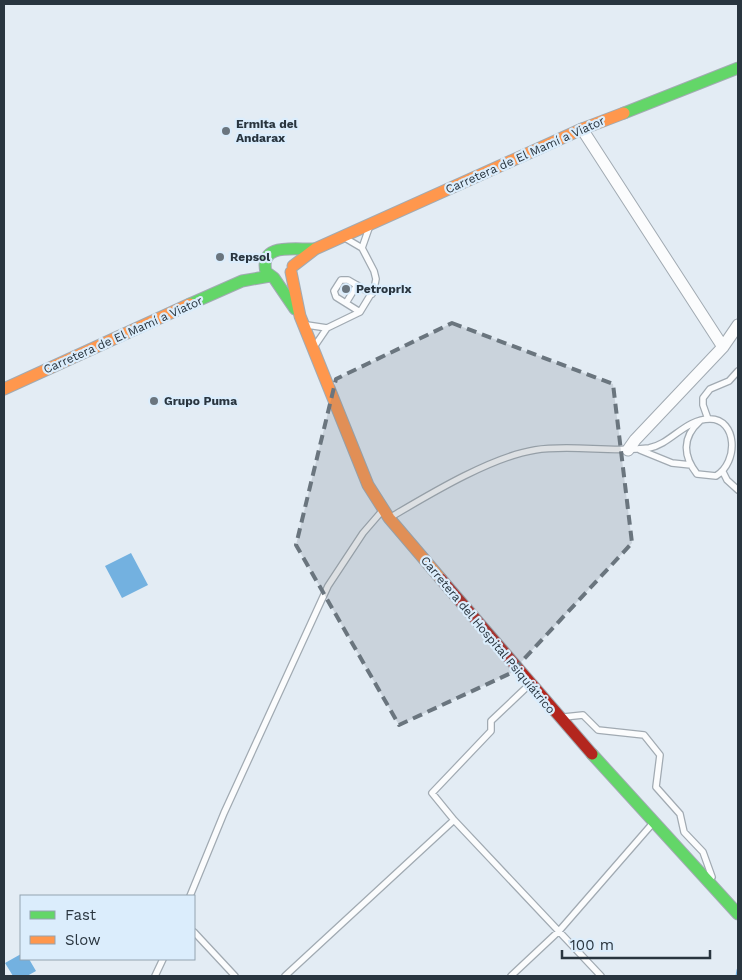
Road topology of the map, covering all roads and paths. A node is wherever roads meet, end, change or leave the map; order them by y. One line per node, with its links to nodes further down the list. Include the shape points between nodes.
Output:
1 (738, 68): 2 (street, Carretera de El Mamí a Viator)
2 (582, 129): 3 (street, Carretera de El Mamí a Viator); 19 (street)
3 (370, 224): 4 (street, Carretera de El Mamí a Viator); 5 (lane)
4 (342, 236): 5 (lane); 6 (street, Carretera de El Mamí a Viator)
5 (362, 248): 13 (lane, via 376,279)
6 (315, 249): 7 (street); 9 (street)
7 (283, 250): 8 (street, via 272,251); 9 (street, via 291,256)
8 (264, 263): 10 (street); 11 (street)
9 (292, 269): 10 (street, via 284,278); 16 (street)
10 (272, 277): 11 (street); 16 (street)
11 (242, 281): 22 (street, Carretera de El Mamí a Viator)
12 (357, 285): 13 (lane); 14 (lane); 14 (lane, via 341,280 334,291 336,297)
13 (372, 294): 15 (lane)
14 (346, 304): 15 (lane)
15 (360, 312): 18 (lane)
16 (302, 320): 18 (lane); 20 (street, Carretera del Hospital Psiquiátrico)
17 (738, 325): 19 (street)
18 (327, 328): 20 (lane)
19 (723, 347): 25 (street)
20 (313, 348): 29 (street, Carretera del Hospital Psiquiátrico, via 355,456)
21 (738, 371): 23 (lane, via 729,381 710,389 703,398)
22 (4, 389)
23 (708, 419): 24 (lane); 27 (lane, via 725,425 731,436 731,458)
24 (700, 421): 25 (lane, via 685,426 660,444); 26 (lane, via 691,429 687,439 685,451)
25 (632, 449): 26 (lane, via 672,463); 29 (lane, via 537,450 506,456)
26 (691, 465): 27 (lane, via 698,474 716,476)
27 (723, 472): 28 (lane)
28 (738, 490)
29 (386, 513): 30 (street, Carretera del Hospital Psiquiátrico); 35 (lane, via 363,533 328,586 224,813)
30 (530, 684): 31 (street, Carretera del Hospital Psiquiátrico); 32 (lane, via 491,721 491,730 432,793)
31 (559, 718): 33 (street, Carretera del Hospital Psiquiátrico); 34 (lane, via 584,715 598,730 644,735 660,755 656,787 680,814 684,832 702,852)
32 (454, 820): 37 (lane); 42 (lane)
33 (653, 823): 34 (street, Carretera del Hospital Psiquiátrico); 37 (lane)
34 (717, 891): 36 (street, Carretera del Hospital Psiquiátrico)
35 (190, 895)
36 (738, 914)
37 (559, 931): 43 (lane); 44 (lane)
38 (195, 933): 41 (lane)
39 (163, 960): 40 (lane)
40 (155, 976)
41 (235, 976)
42 (285, 976)
43 (511, 976)
44 (601, 976)

